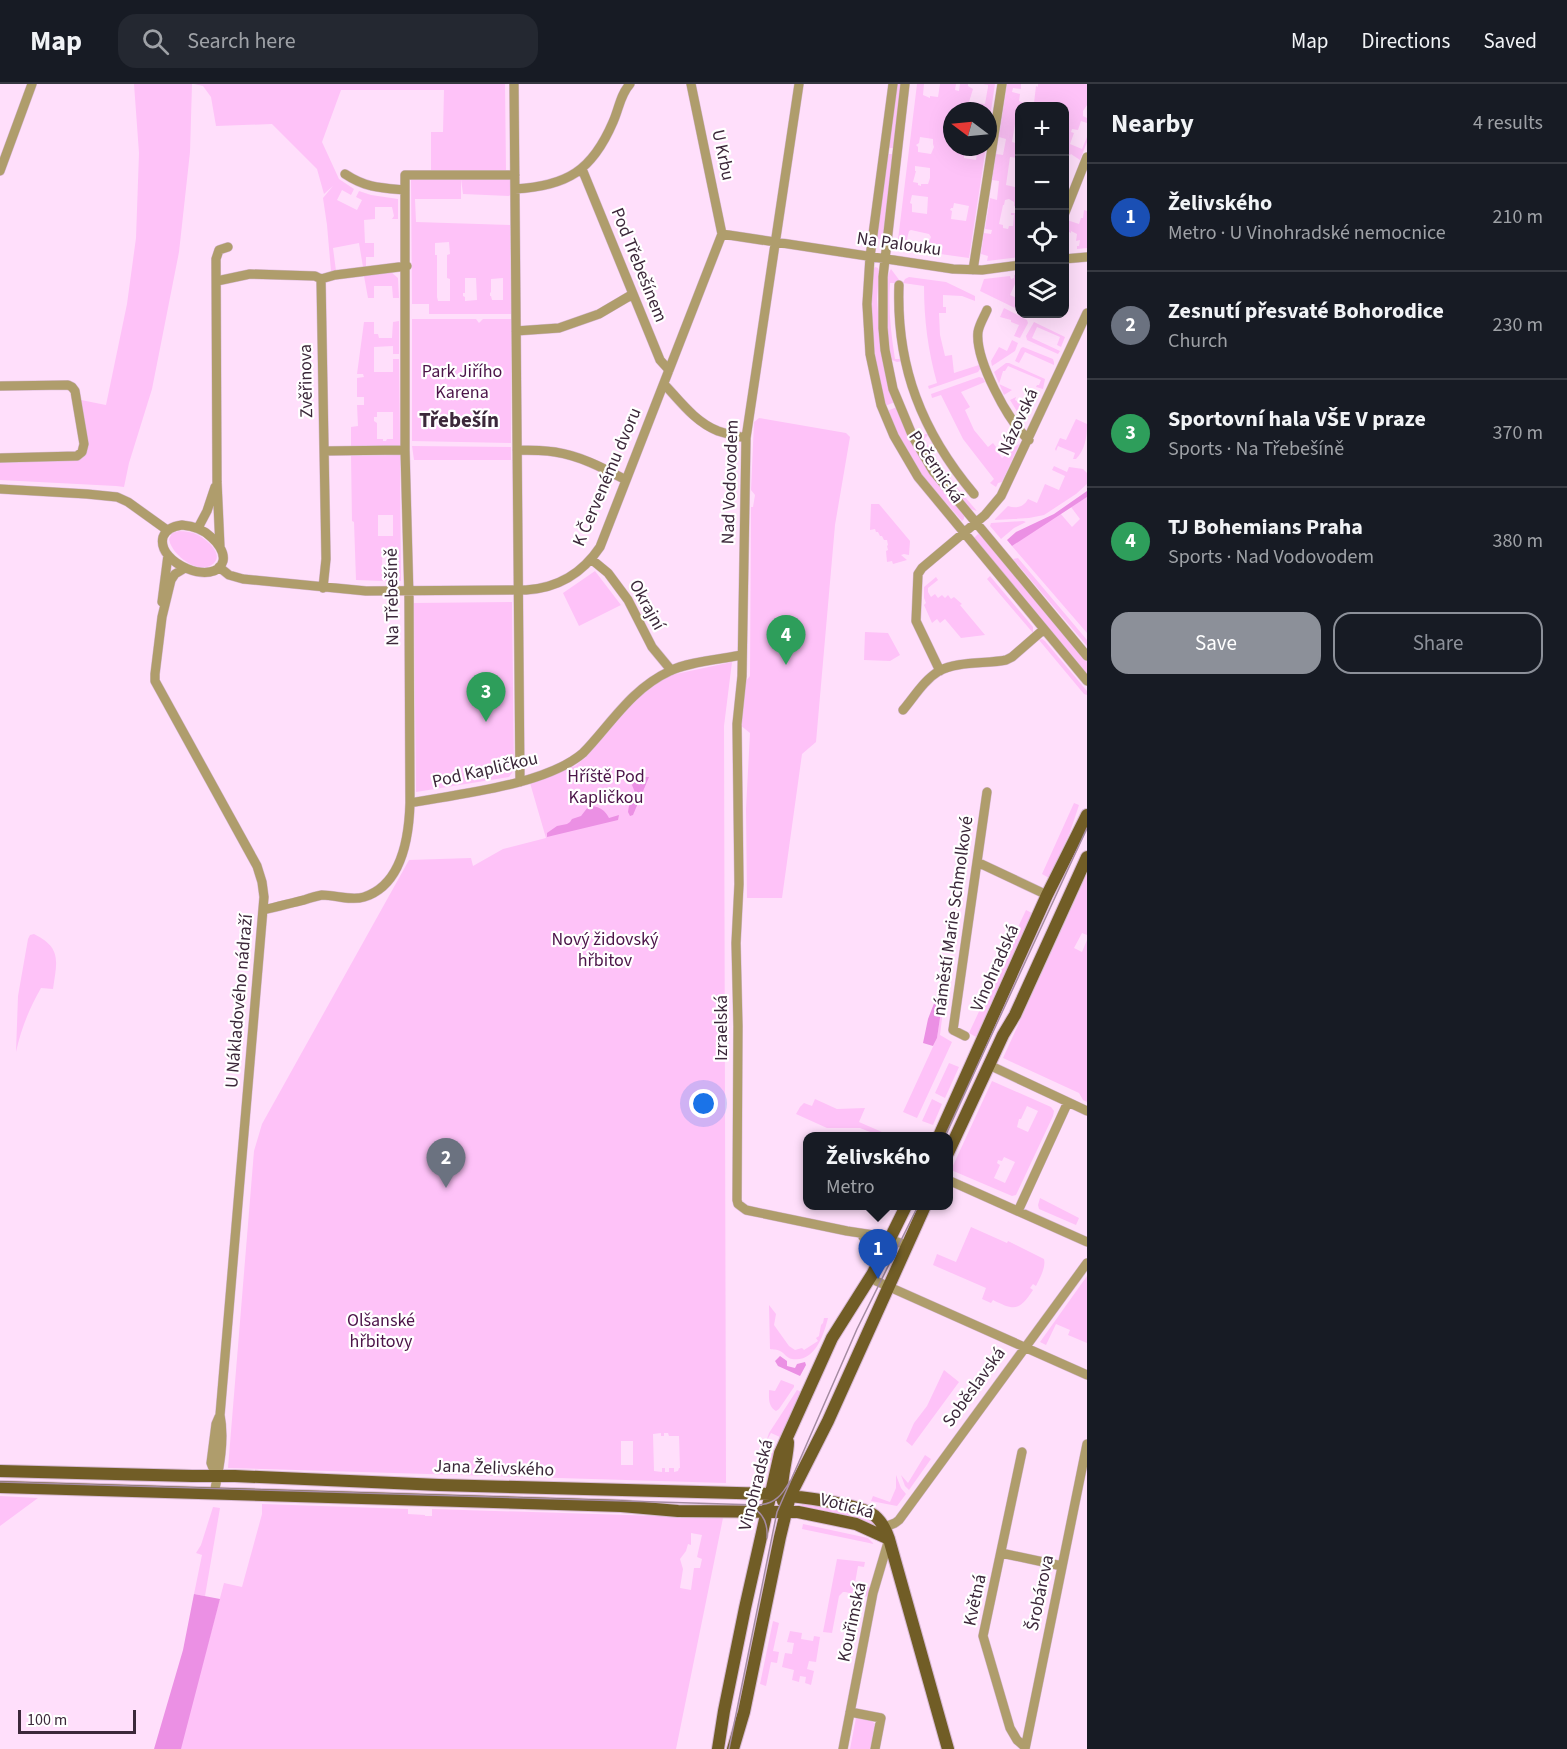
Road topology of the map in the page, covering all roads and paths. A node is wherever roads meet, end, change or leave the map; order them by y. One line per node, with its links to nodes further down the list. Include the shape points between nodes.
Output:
1 (32, 84): 11 (street)
2 (514, 84): 13 (street)
3 (691, 84): 17 (street, U Krbu)
4 (800, 84): 18 (street, Nad Vodovodem)
5 (893, 84): 20 (street, Počernická)
6 (905, 84): 22 (street, Počernická)
7 (1002, 84): 26 (street)
8 (624, 86): 10 (street, via 613,122 599,149)
9 (1087, 157): 16 (street)
10 (582, 169): 14 (street, via 542,188); 30 (street, Pod Třebešínem)
11 (0, 171)
12 (345, 174): 15 (street, via 376,188)
13 (515, 175): 14 (street); 15 (street, Na Třebešíně, via 405,175)
14 (515, 189): 33 (street)
15 (405, 190): 24 (street, Na Třebešíně)
16 (1067, 210)
17 (722, 234): 18 (street); 34 (street, K Červenému dvoru)
18 (775, 242): 20 (street, Na Palouku); 37 (street, Nad Vodovodem)
19 (228, 247): 28 (street, via 219,250 216,259)
20 (870, 257): 22 (street, Na Palouku); 50 (street, Počernická, via 868,340 881,405 918,477)
21 (1087, 257): 23 (street)
22 (885, 259): 26 (street, Na Palouku); 47 (street, Počernická, via 882,318 893,389 923,455)
23 (1069, 259)
24 (407, 266): 27 (street); 39 (street, Na Třebešíně)
25 (1015, 266): 26 (street, Na Palouku)
26 (973, 270)
27 (321, 279): 28 (street, via 250,274); 41 (street, Zvěřinova)
28 (217, 281): 44 (street)
29 (899, 285): 46 (street, via 902,346 915,398 938,445)
30 (633, 294): 33 (street, via 599,314 559,328); 34 (street, Pod Třebešínem, via 660,360)
31 (987, 310): 38 (street, via 978,329 984,361 1005,411)
32 (1087, 313): 38 (street, Názovská)
33 (516, 332): 40 (street)
34 (669, 370): 35 (street, K Červenému dvoru)
35 (664, 384): 37 (street, via 700,421 718,431); 43 (street, K Červenému dvoru)
36 (0, 387): 42 (street, via 72,387 84,444 77,456)
37 (746, 438): 61 (street, Nad Vodovodem)
38 (1029, 440): 47 (street, Názovská, via 1001,496)
39 (405, 450): 41 (street); 58 (street, Na Třebešíně)
40 (517, 450): 43 (street, via 574,456); 57 (street)
41 (324, 451): 56 (street, Zvěřinova)
42 (0, 458)
43 (626, 480): 53 (street, K Červenému dvoru, via 603,541)
44 (217, 482): 48 (street); 51 (street)
45 (0, 489): 49 (street, via 114,496)
46 (974, 494)
47 (975, 523): 50 (street, Názovská); 62 (street, Počernická)
48 (198, 528): 49 (street, via 182,525); 51 (street)
49 (167, 531): 52 (street, via 163,542)
50 (963, 534): 60 (street, Počernická); 64 (street, Názovská, via 918,574 916,621)
51 (220, 547): 54 (street, via 223,559)
52 (168, 555): 55 (street); 59 (street)
53 (591, 559): 57 (street, K Červenému dvoru, via 578,572 556,584); 63 (street, Okrajní, via 608,573 628,600 652,647)
54 (219, 567): 55 (street, K Červenému dvoru, via 206,573); 56 (street, K Červenému dvoru, via 235,578)
55 (185, 568): 59 (street, via 171,580)
56 (323, 588): 58 (street, K Červenému dvoru)
57 (518, 591): 58 (street, K Červenému dvoru); 67 (street)
58 (409, 592): 69 (street, Na Třebešíně)
59 (162, 617): 75 (street, U Nákladového nádraží, via 156,685 256,866 263,889)
60 (1043, 630): 64 (street, via 1006,660); 65 (street, Počernická)
61 (742, 655): 63 (street, Pod Kapličkou); 73 (street, Nad Vodovodem, via 736,724)
62 (1087, 656)
63 (670, 670): 67 (street, Pod Kapličkou, via 623,705 575,760)
64 (940, 671): 66 (street)
65 (1087, 681)
66 (903, 710)
67 (520, 782): 69 (street, Pod Kapličkou)
68 (987, 792): 72 (street, náměstí Marie Schmolkové)
69 (410, 802): 75 (street, Na Třebešíně, via 406,843 397,868 381,888 363,897 322,895)
70 (1087, 815): 74 (main road, Vinohradská)
71 (1087, 857): 77 (main road, Vinohradská)
72 (977, 862): 74 (street); 76 (street, náměstí Marie Schmolkové, via 953,1030)
73 (739, 884): 86 (street, Izraelská, via 737,1200 740,1207 753,1212)
74 (1047, 895): 80 (main road, Vinohradská)
75 (263, 910): 98 (street, U Nákladového nádraží)
76 (965, 1036)
77 (989, 1065): 78 (street); 81 (main road, Vinohradská)
78 (1068, 1102): 79 (street); 85 (street)
79 (1087, 1111)
80 (941, 1132)
81 (953, 1142)
82 (953, 1182): 85 (street)
83 (904, 1210): 87 (main road, Vinohradská)
84 (923, 1210): 89 (main road, Vinohradská)
85 (1018, 1211): 88 (street)
86 (847, 1232): 87 (street); 91 (street, via 876,1243)
87 (891, 1239): 89 (street); 91 (main road, Vinohradská)
88 (1087, 1242)
89 (906, 1245): 92 (main road, Vinohradská)
90 (1087, 1263): 93 (street, Soběslavská)
91 (876, 1268): 92 (street, via 876,1281); 101 (main road, Vinohradská, via 832,1338 777,1461)
92 (888, 1286): 93 (street); 101 (main road, Vinohradská, via 820,1438)
93 (1025, 1348): 94 (street); 104 (street, Soběslavská)
94 (1087, 1375)
95 (1087, 1444): 106 (street, Šrobárova)
96 (1022, 1452): 105 (street, Květná)
97 (0, 1471): 98 (main road, Jana Želivského)
98 (216, 1476): 100 (street); 101 (main road, Jana Želivského)
99 (0, 1487): 100 (main road, Jana Želivského)
100 (214, 1494): 103 (main road, Jana Želivského)
101 (780, 1495): 102 (main road, Vinohradská); 103 (main road, Vinohradská); 104 (main road, Votická, via 861,1510 872,1514)
102 (786, 1511): 103 (main road, Jana Želivského); 104 (main road, Votická); 108 (main road, Vinohradská)
103 (766, 1512): 109 (main road, Vinohradská)
104 (887, 1533): 107 (street, Kouřimská); 115 (main road)
105 (1001, 1553): 106 (street); 110 (street, Květná, via 983,1636 1010,1728)
106 (1062, 1566): 110 (street, Šrobárova)
107 (850, 1712): 113 (street, Kouřimská); 114 (street, via 881,1718)
108 (741, 1724): 109 (street); 112 (main road, Vinohradská)
109 (723, 1727): 111 (main road, Vinohradská)
110 (1025, 1748)
111 (718, 1749)
112 (734, 1749)
113 (843, 1749)
114 (875, 1749)
115 (948, 1749)

